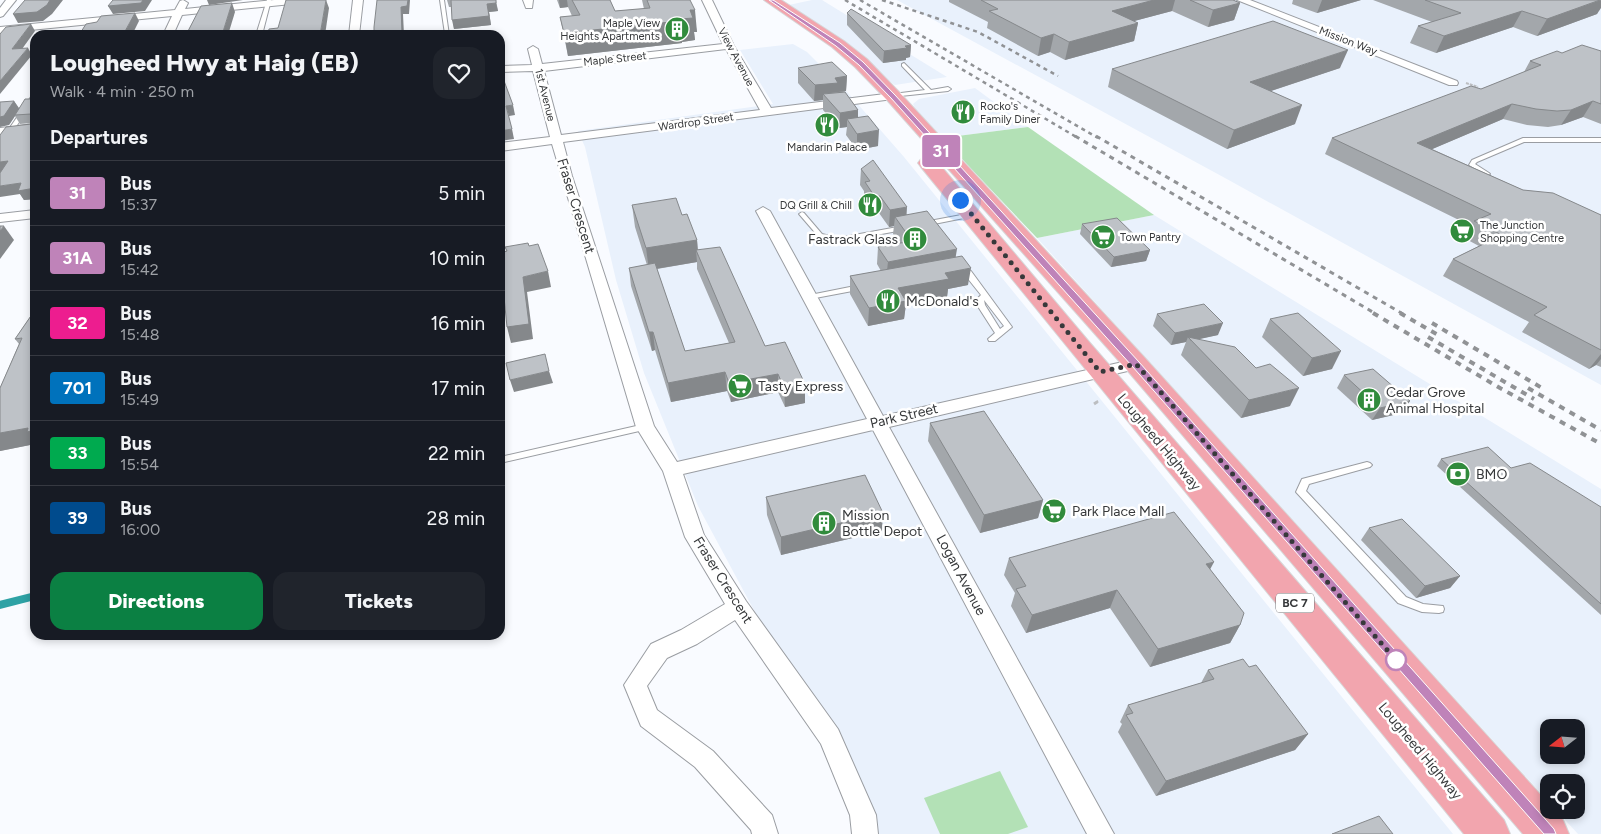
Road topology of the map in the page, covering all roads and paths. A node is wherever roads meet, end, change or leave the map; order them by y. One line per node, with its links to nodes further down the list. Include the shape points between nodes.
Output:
1 (10, 0): 11 (street)
2 (184, 0): 10 (street)
3 (302, 0): 8 (street)
4 (358, 0): 15 (street)
5 (442, 0): 16 (lane)
6 (707, 0): 17 (street, View Avenue)
7 (1242, 0): 22 (street, Mission Way)
8 (269, 2): 10 (street); 14 (lane)
9 (765, 2): 24 (main road, Lougheed Highway / BC 7); 24 (main road, Lougheed Highway / BC 7, via 838,44 861,63)
10 (179, 12): 12 (street); 13 (street)
11 (0, 14)
12 (0, 30)
13 (170, 30)
14 (261, 30)
15 (355, 30)
16 (446, 30)
17 (729, 46): 20 (street, Maple Street); 27 (street, View Avenue)
18 (533, 50): 20 (street, 1st Avenue)
19 (904, 65): 25 (lane)
20 (539, 68): 21 (street, Maple Street); 30 (street, 1st Avenue)
21 (505, 69)
22 (1453, 83)
23 (948, 88): 25 (lane)
24 (868, 90): 25 (lane); 27 (street, Wardrop Street); 38 (main road, Lougheed Highway / BC 7); 44 (main road, Lougheed Highway / BC 7)
25 (929, 91)
26 (30, 101): 29 (lane)
27 (767, 112): 30 (street, Wardrop Street)
28 (30, 128): 29 (street)
29 (5, 131): 32 (lane)
30 (556, 140): 33 (street, Wardrop Street); 47 (street, Fraser Crescent)
31 (1601, 140): 34 (lane, via 1523,140 1474,161 1472,165 1476,169)
32 (0, 146)
33 (505, 146)
34 (1491, 176)
35 (763, 212): 42 (street, Logan Avenue)
36 (802, 214): 38 (lane, via 820,235 838,240)
37 (30, 215): 39 (street)
38 (972, 215): 45 (main road, Lougheed Highway / BC 7)
39 (0, 218)
40 (952, 270): 43 (lane, via 962,269 968,273 985,295 980,300 981,305 999,333)
41 (867, 286): 42 (lane)
42 (810, 297): 46 (street, Logan Avenue)
43 (992, 339)
44 (1136, 364): 45 (street, Park Street); 57 (main road, Lougheed Highway / BC 7)
45 (1100, 372): 46 (street, Park Street); 56 (main road, Lougheed Highway / BC 7)
46 (879, 422): 50 (street, Park Street); 55 (street, Logan Avenue)
47 (645, 428): 48 (lane); 50 (street, Fraser Crescent)
48 (505, 459)
49 (1367, 465): 52 (lane, via 1305,481 1301,492 1402,600 1422,608)
50 (672, 470): 51 (street, Fraser Crescent, via 695,537)
51 (738, 607): 53 (street, via 659,651 635,684 649,718 704,759 763,824); 54 (street, Fraser Crescent, via 830,737 863,815)
52 (1439, 609)
53 (765, 834)
54 (865, 834)
55 (1101, 834)
56 (1490, 834)
57 (1549, 834)

